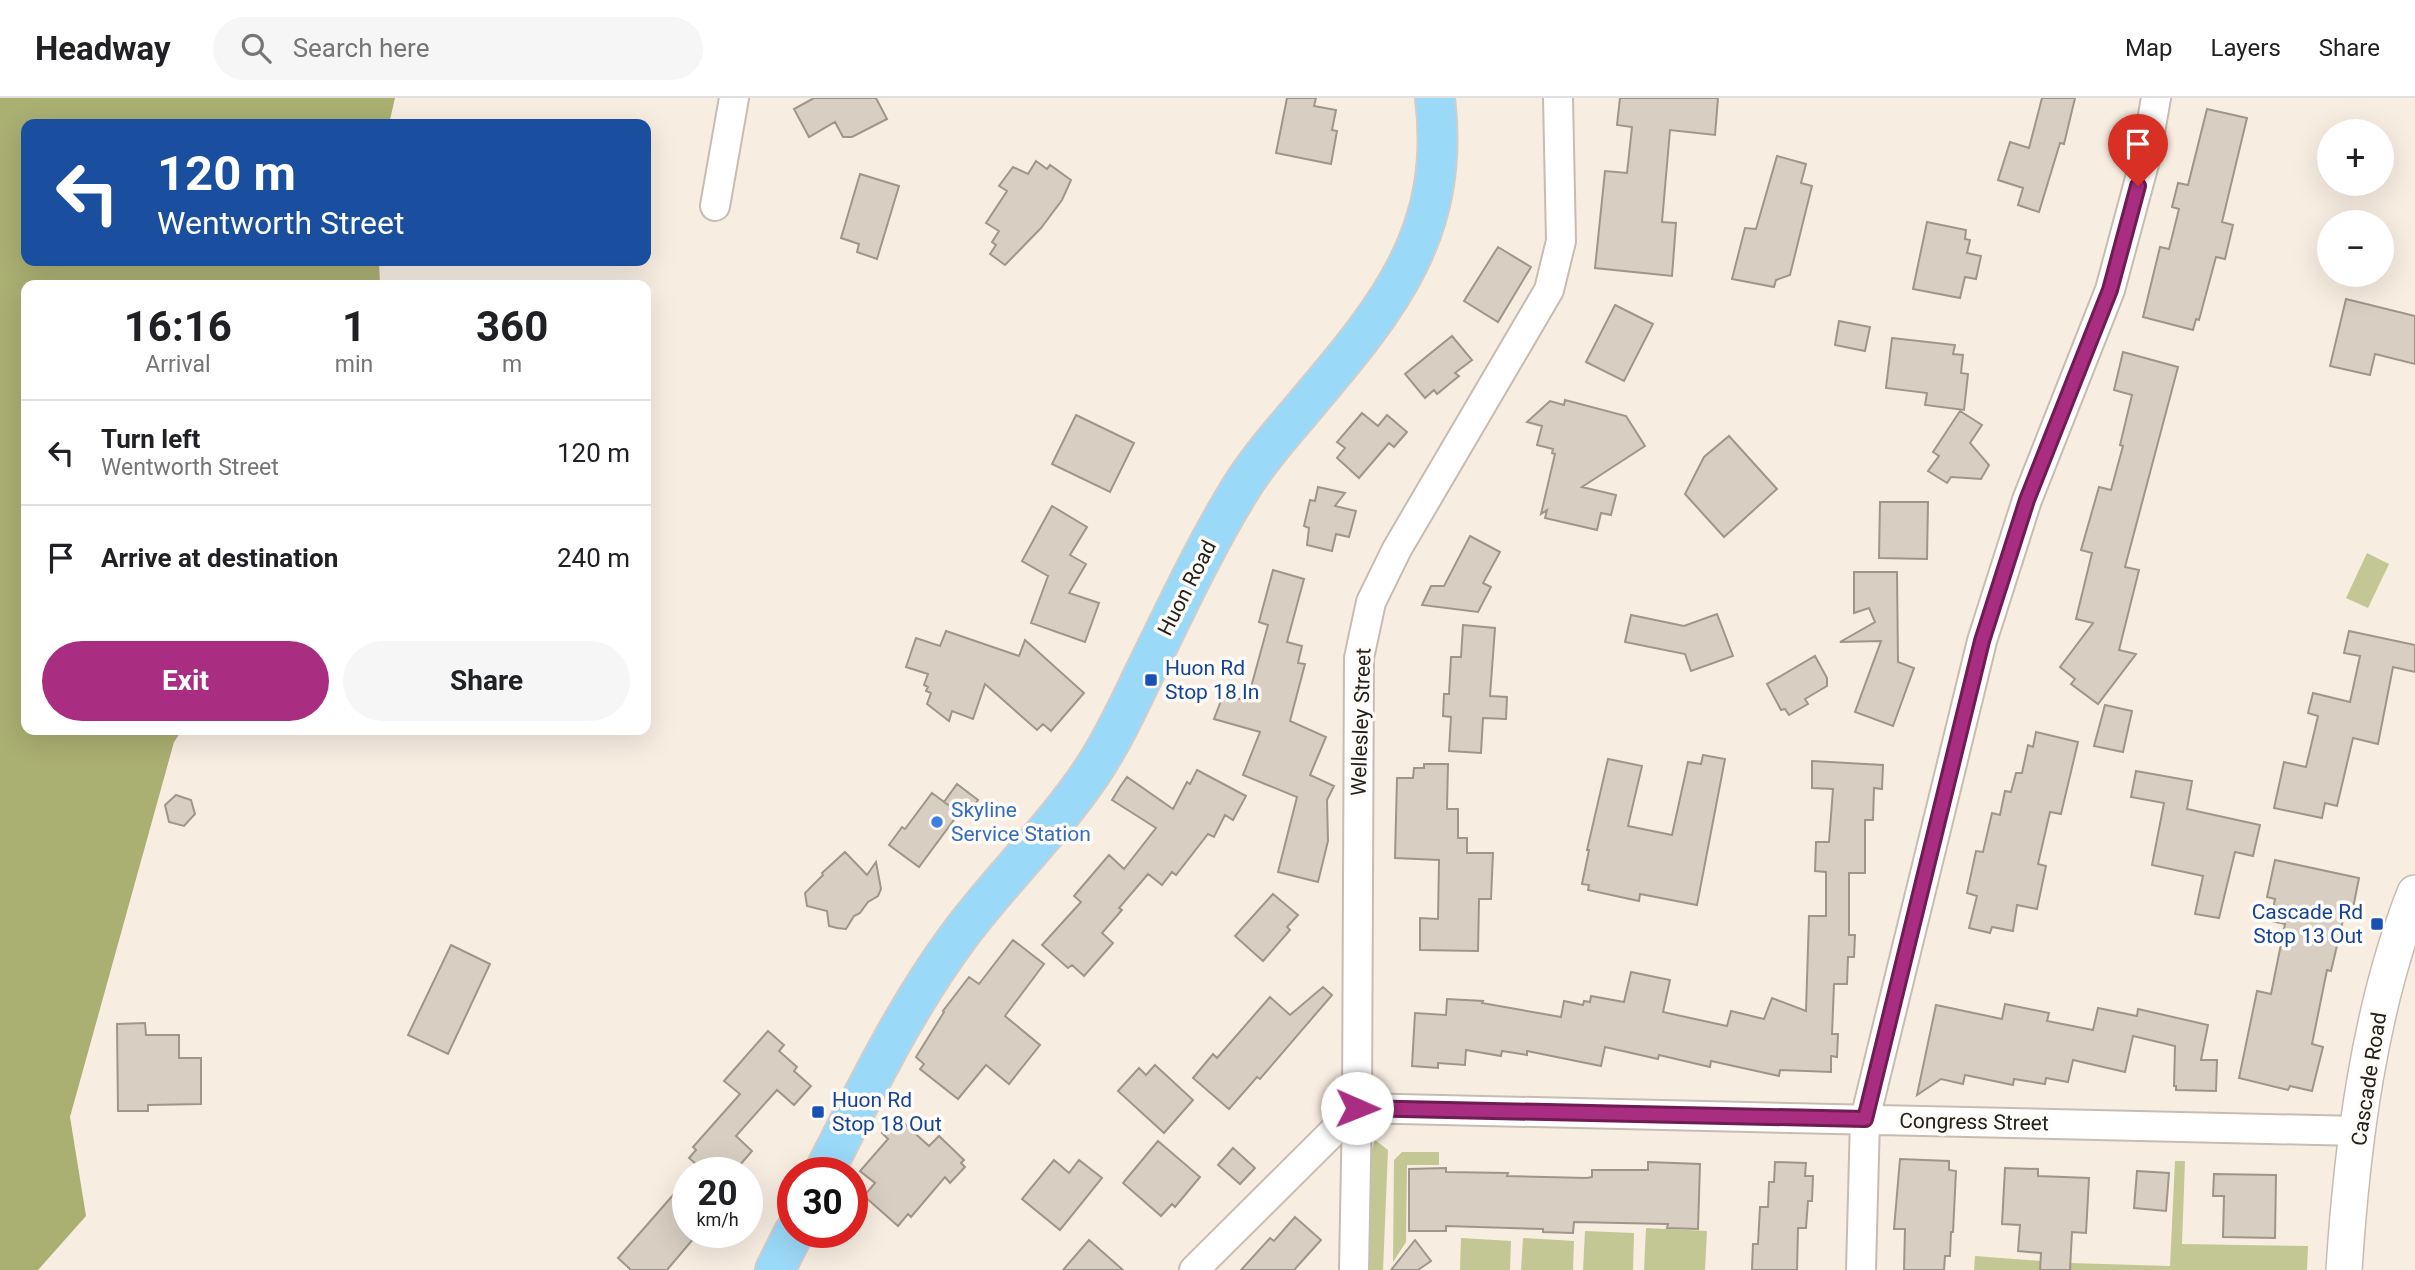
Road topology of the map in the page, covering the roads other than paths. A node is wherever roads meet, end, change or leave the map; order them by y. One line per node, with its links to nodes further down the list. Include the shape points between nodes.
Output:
1 (734, 98): 5 (street)
2 (1435, 98): 10 (main road, Huon Road, via 1436,182 1420,241 1407,268 1369,327 1250,473 1224,514 1095,768 935,969)
3 (1558, 98): 7 (street, Wellesley Street, via 1561,241 1549,290 1397,549 1371,602 1359,658)
4 (2156, 98): 8 (street, via 2145,160 2110,290 2027,500 1982,641)
5 (715, 206)
6 (2415, 893): 9 (street, Cascade Road, via 2382,999)
7 (1357, 1108): 8 (street, Congress Street); 13 (street); 14 (street, Wellesley Street)
8 (1865, 1119): 9 (street, Congress Street); 15 (street)
9 (2358, 1131): 16 (street, Cascade Road)
10 (832, 1157)
11 (786, 1248): 12 (main road)
12 (775, 1270)
13 (1194, 1270)
14 (1353, 1270)
15 (1861, 1270)
16 (2344, 1270)

